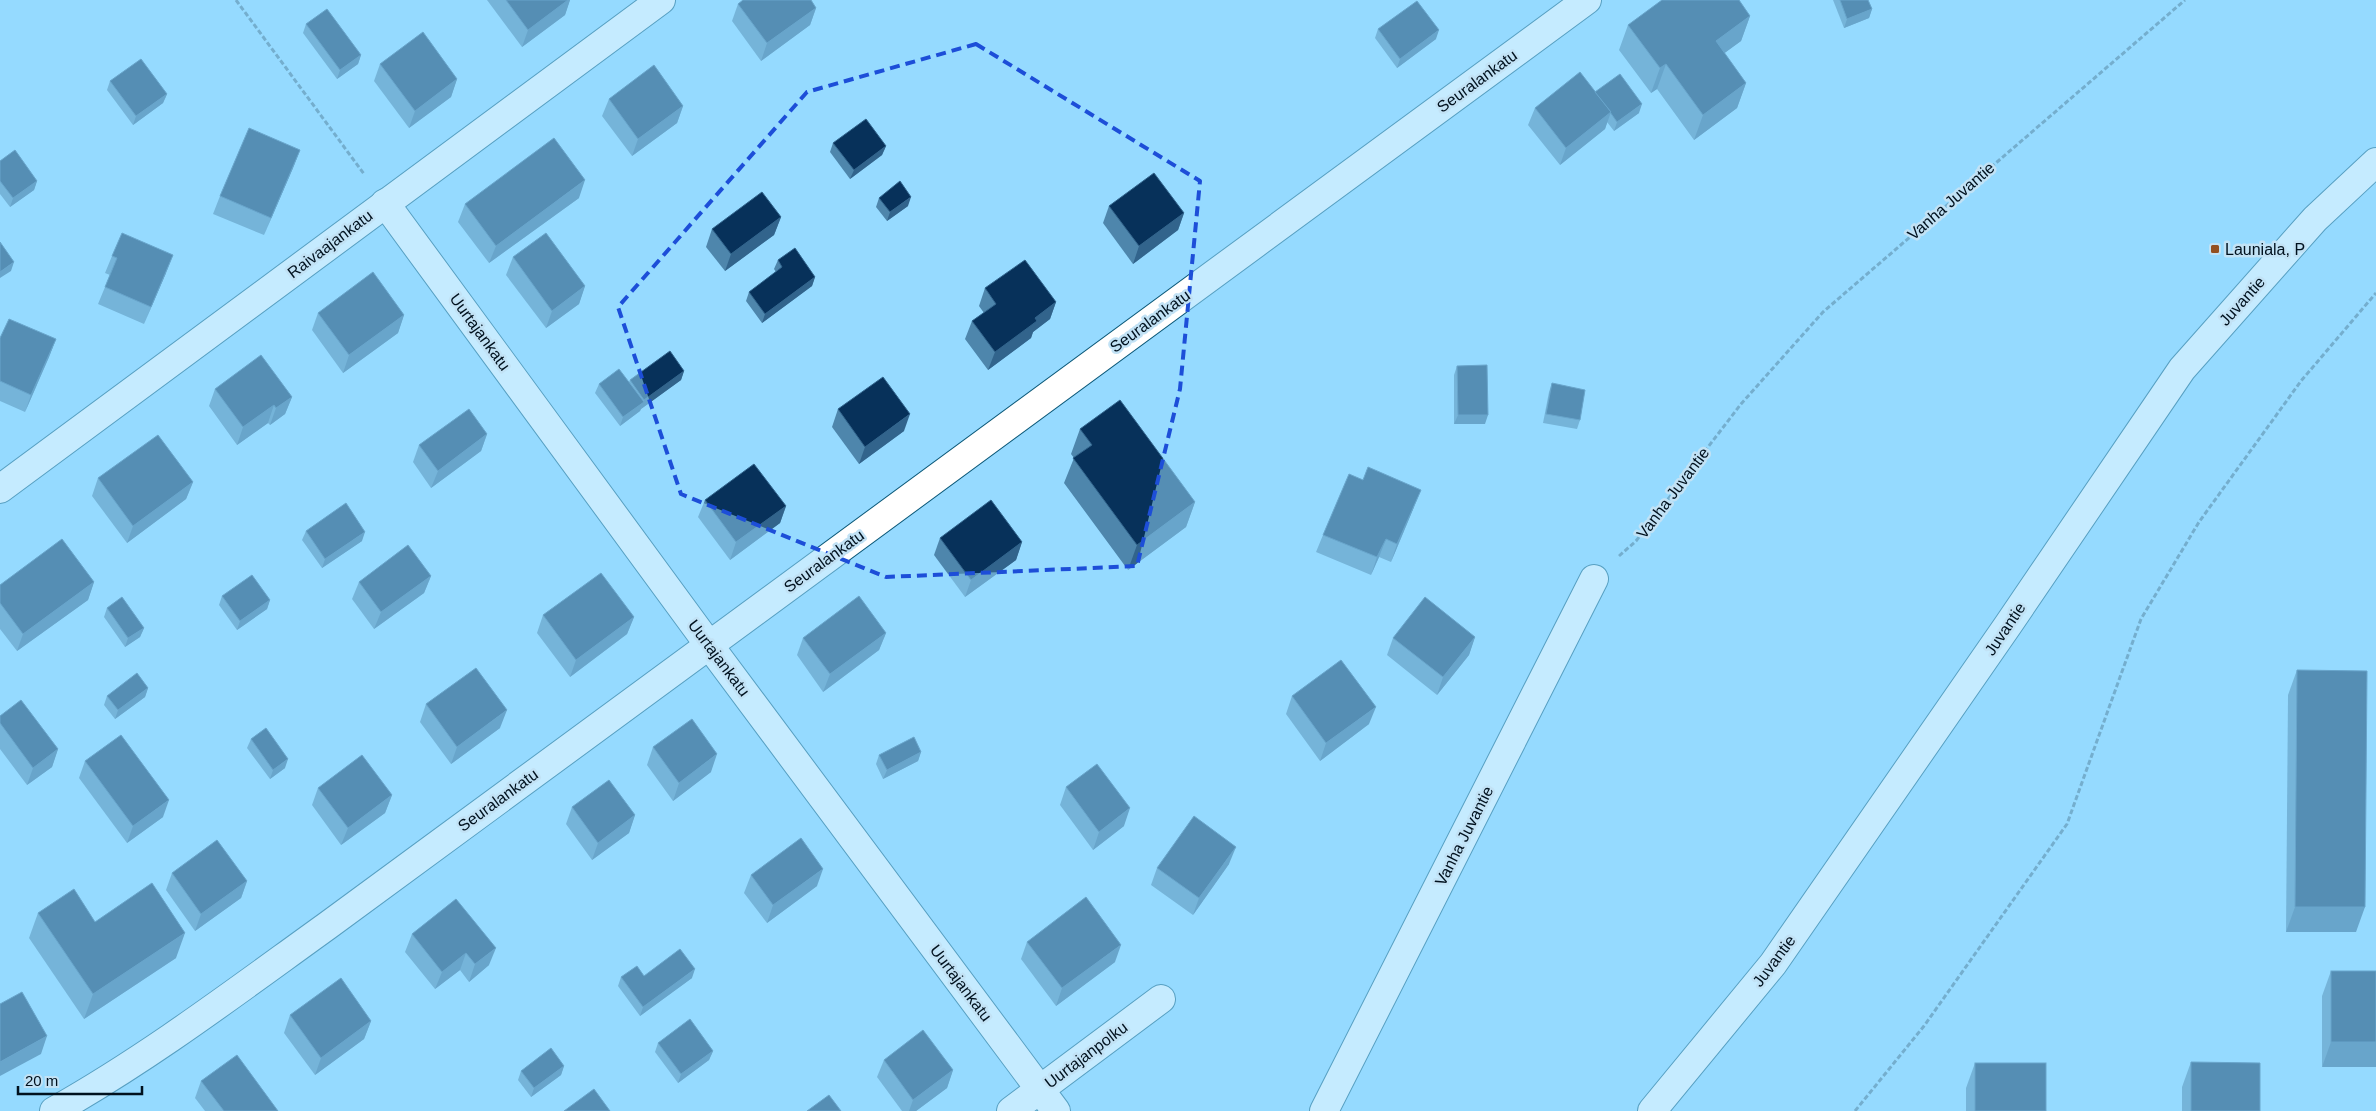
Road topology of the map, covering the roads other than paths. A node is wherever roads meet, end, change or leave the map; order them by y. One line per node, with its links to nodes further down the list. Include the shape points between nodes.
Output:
1 (661, 0): 4 (street, Raivaajankatu)
2 (1587, 0): 7 (street, Seuralankatu)
3 (2376, 162): 13 (street, Juvantie, via 2315,219 2182,369 1774,964)
4 (386, 203): 5 (street, Raivaajankatu); 7 (street, Uurtajankatu)
5 (0, 489)
6 (1594, 579): 12 (street, Vanha Juvantie)
7 (709, 645): 9 (street, Uurtajankatu); 10 (street, Seuralankatu, via 198,1019)
8 (1161, 999): 9 (street, Uurtajanpolku)
9 (1048, 1100): 11 (street, Uurtajanpolku)
10 (54, 1111)
11 (1012, 1111)
12 (1324, 1111)
13 (1652, 1111)

